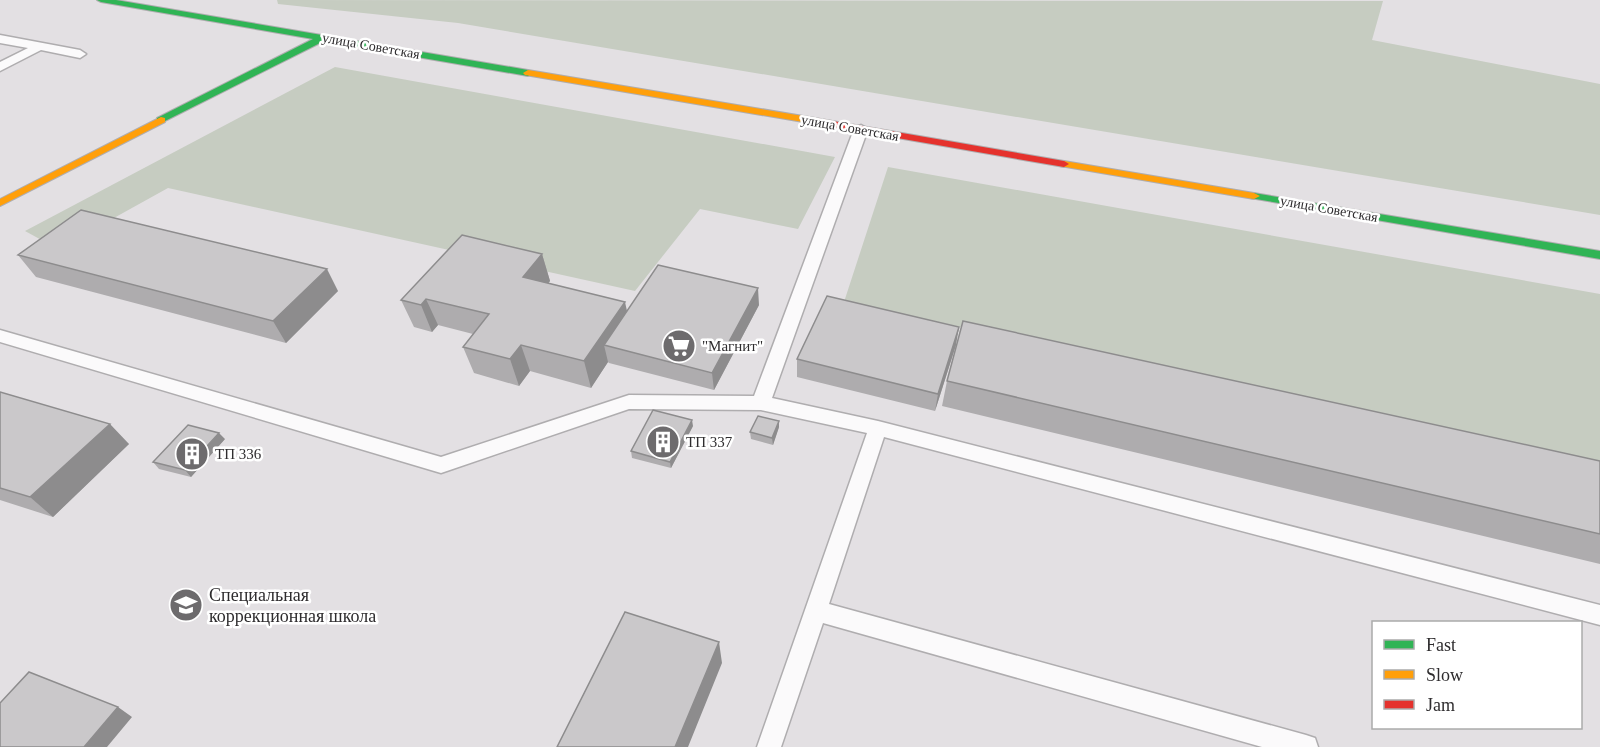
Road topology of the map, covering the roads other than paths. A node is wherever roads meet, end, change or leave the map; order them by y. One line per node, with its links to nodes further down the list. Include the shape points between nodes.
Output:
1 (100, 0): 2 (street, улица Советская)
2 (322, 38): 7 (street, улица Советская); 8 (street)
3 (0, 39): 4 (lane)
4 (40, 46): 5 (lane); 6 (lane)
5 (80, 54)
6 (0, 68)
7 (861, 129): 9 (street, улица Советская); 11 (lane)
8 (0, 203)
9 (1600, 255)
10 (0, 336): 11 (lane, via 441,465 628,402)
11 (761, 403): 12 (lane)
12 (878, 428): 13 (lane); 14 (lane)
13 (816, 611): 15 (lane); 16 (lane)
14 (1600, 615)
15 (769, 747)
16 (1306, 747)

